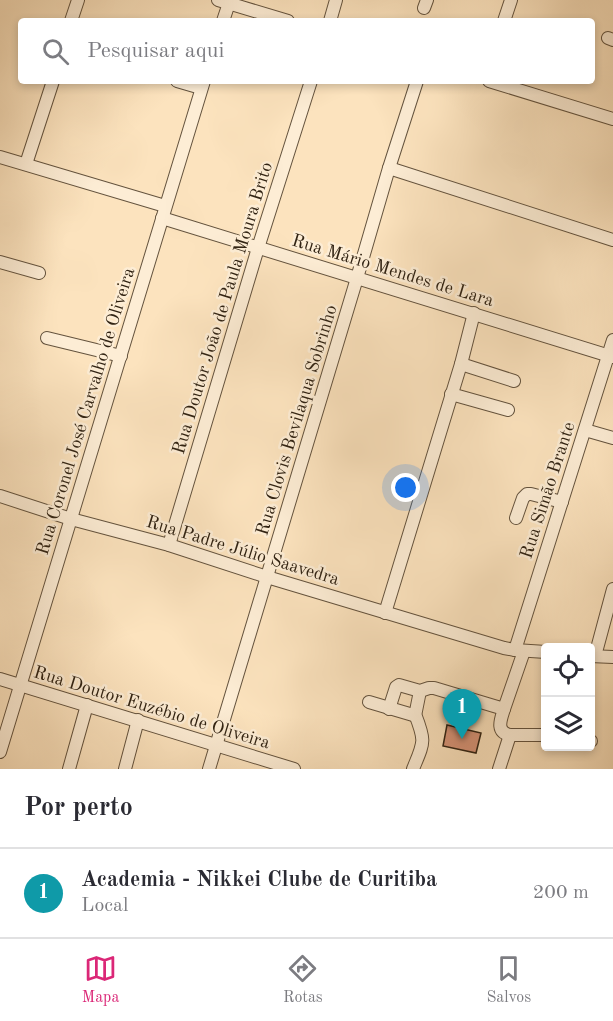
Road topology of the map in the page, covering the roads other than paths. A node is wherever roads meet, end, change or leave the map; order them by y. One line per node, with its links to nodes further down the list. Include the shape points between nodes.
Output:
1 (78, 0): 5 (street)
2 (336, 0): 8 (street)
3 (511, 0): 9 (street)
4 (225, 1): 6 (street); 7 (street)
5 (72, 18)
6 (223, 18)
7 (279, 18)
8 (331, 18)
9 (505, 18)
10 (51, 84): 17 (street)
11 (310, 84): 21 (street, Rua Doutor João de Paula Moura Brito)
12 (416, 84): 18 (street, Rua Clovis Bevilaqua Sobrinho)
13 (499, 84): 15 (street)
14 (203, 85): 19 (street, Rua Coronel José Carvalho de Oliveira)
15 (613, 119)
16 (0, 157): 17 (street, Rua Mário Mendes de Lara)
17 (26, 164): 19 (street, Rua Mário Mendes de Lara)
18 (388, 168): 20 (street); 24 (street, Rua Clovis Bevilaqua Sobrinho)
19 (164, 212): 21 (street, Rua Mário Mendes de Lara); 28 (street, Rua Coronel José Carvalho de Oliveira)
20 (613, 240)
21 (258, 248): 24 (street, Rua Mário Mendes de Lara); 40 (street, Rua Doutor João de Paula Moura Brito)
22 (0, 262): 23 (street)
23 (39, 273)
24 (357, 278): 25 (street, Rua Mário Mendes de Lara); 41 (street, Rua Clovis Bevilaqua Sobrinho)
25 (474, 313): 29 (street, Rua Mário Mendes de Lara); 30 (street)
26 (47, 338): 28 (street)
27 (613, 340): 29 (street, Rua Simão Brante)
28 (121, 356): 39 (street, Rua Coronel José Carvalho de Oliveira)
29 (611, 356): 34 (street, Rua Simão Brante)
30 (461, 364): 31 (street); 32 (street)
31 (514, 381)
32 (451, 394): 33 (street); 43 (street)
33 (508, 410)
34 (585, 430): 35 (street); 37 (street, Rua Simão Brante)
35 (613, 438)
36 (0, 496): 39 (street, Rua Padre Júlio Saavedra)
37 (561, 502): 38 (street, via 527,494); 45 (street, Rua Simão Brante)
38 (516, 518)
39 (71, 519): 40 (street, Rua Padre Júlio Saavedra); 50 (street, Rua Coronel José Carvalho de Oliveira)
40 (169, 545): 41 (street, Rua Padre Júlio Saavedra)
41 (267, 577): 43 (street, Rua Padre Júlio Saavedra); 60 (street, Rua Clovis Bevilaqua Sobrinho)
42 (613, 589): 44 (street)
43 (385, 612): 45 (street, Rua Padre Júlio Saavedra)
44 (595, 649)
45 (520, 651): 46 (street, Rua Padre Júlio Saavedra); 55 (street, Rua Simão Brante)
46 (541, 652)
47 (595, 656): 48 (street)
48 (613, 657)
49 (0, 679): 50 (street, Rua Doutor Euzébio de Oliveira)
50 (21, 685): 53 (street, Rua Doutor Euzébio de Oliveira); 61 (street, Rua Coronel José Carvalho de Oliveira)
51 (420, 691): 54 (street, via 397,686); 55 (street, via 434,688); 56 (street)
52 (369, 702): 54 (street)
53 (87, 705): 57 (street, Rua Doutor Euzébio de Oliveira); 62 (street)
54 (389, 709): 56 (street)
55 (504, 709): 58 (street, via 501,730)
56 (415, 714): 66 (street, via 423,744)
57 (138, 720): 60 (street, Rua Doutor Euzébio de Oliveira); 63 (street)
58 (510, 735): 59 (street); 67 (street)
59 (541, 735)
60 (216, 746): 64 (street, Rua Clovis Bevilaqua Sobrinho); 65 (street, Rua Doutor Euzébio de Oliveira)
61 (0, 752)
62 (69, 769)
63 (125, 769)
64 (209, 769)
65 (294, 769)
66 (413, 769)
67 (499, 769)

